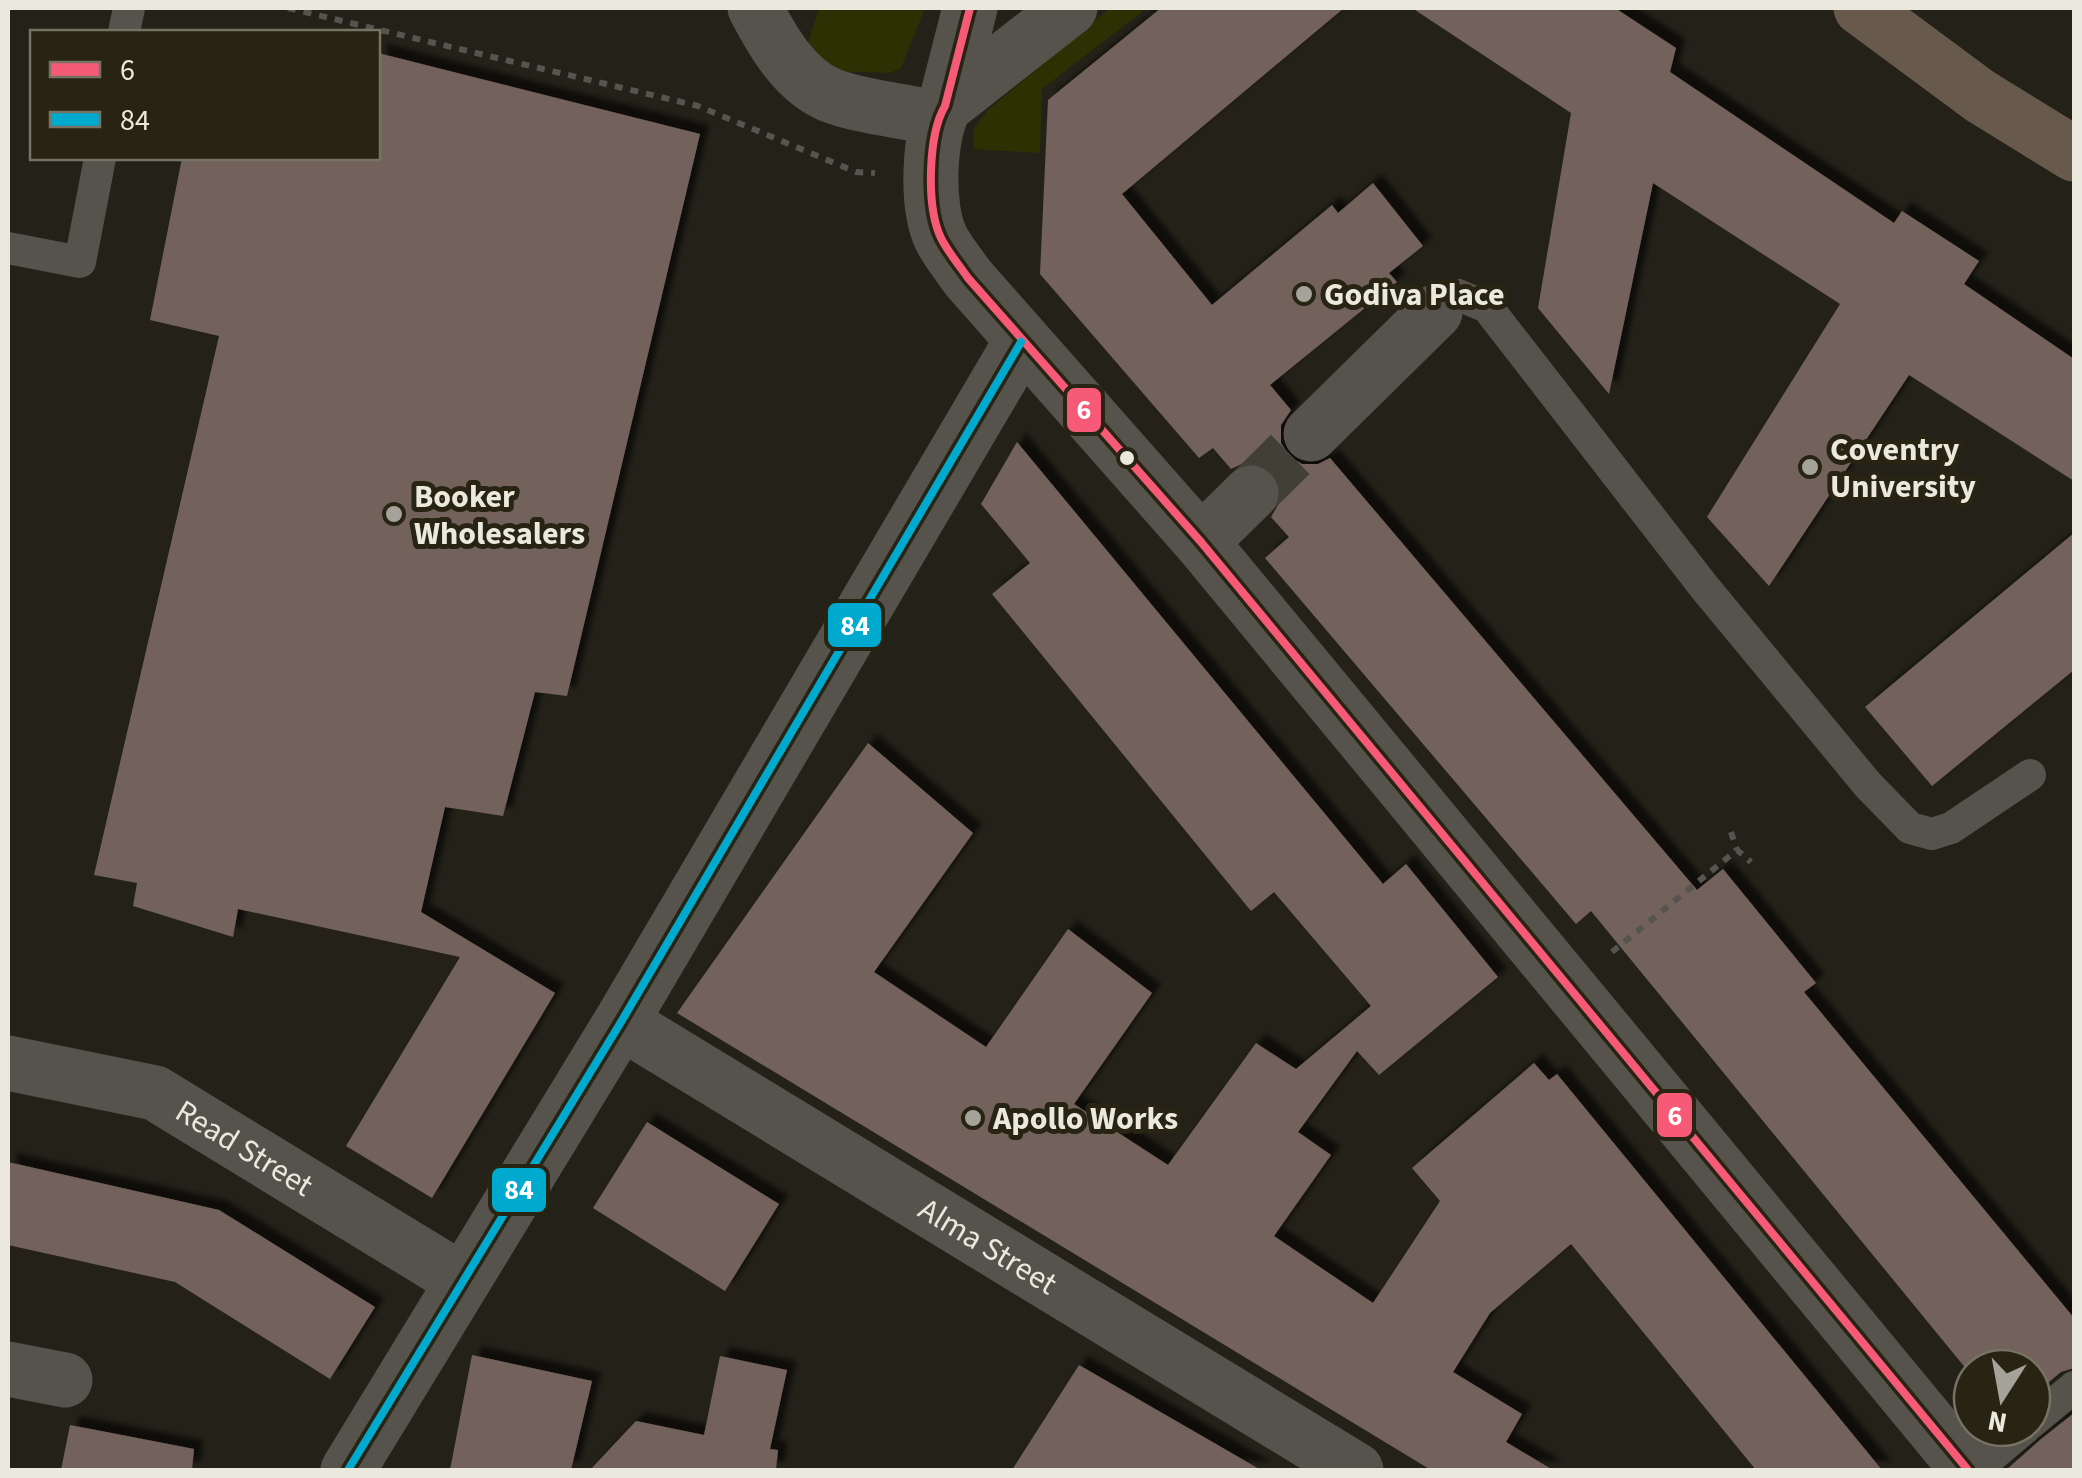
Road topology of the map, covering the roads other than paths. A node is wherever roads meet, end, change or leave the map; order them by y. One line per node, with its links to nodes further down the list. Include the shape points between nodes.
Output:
1 (755, 8): 5 (street, via 803,77 827,94)
2 (970, 8): 5 (street)
3 (1070, 8): 5 (street)
4 (1860, 8): 6 (highway, via 1980,96)
5 (941, 112): 10 (street, via 931,176 940,237)
6 (2074, 154)
7 (100, 160): 8 (lane, via 80,262)
8 (8, 248)
9 (1435, 312): 11 (street); 14 (lane, via 1458,295 1488,307 1705,588 1910,828 1932,834 1951,828)
10 (1021, 342): 13 (street); 15 (street)
11 (1311, 434)
12 (1251, 493): 13 (street)
13 (1201, 542): 25 (street)
14 (2030, 775)
15 (621, 1022): 17 (street); 24 (street, Alma Street)
16 (8, 1062): 17 (street, Read Street, via 154,1093)
17 (463, 1281): 23 (street)
18 (8, 1368): 19 (street)
19 (65, 1380)
20 (2074, 1387): 21 (lane)
21 (2052, 1405)
22 (1999, 1448): 25 (lane)
23 (348, 1470)
24 (1356, 1470)
25 (1971, 1470)

